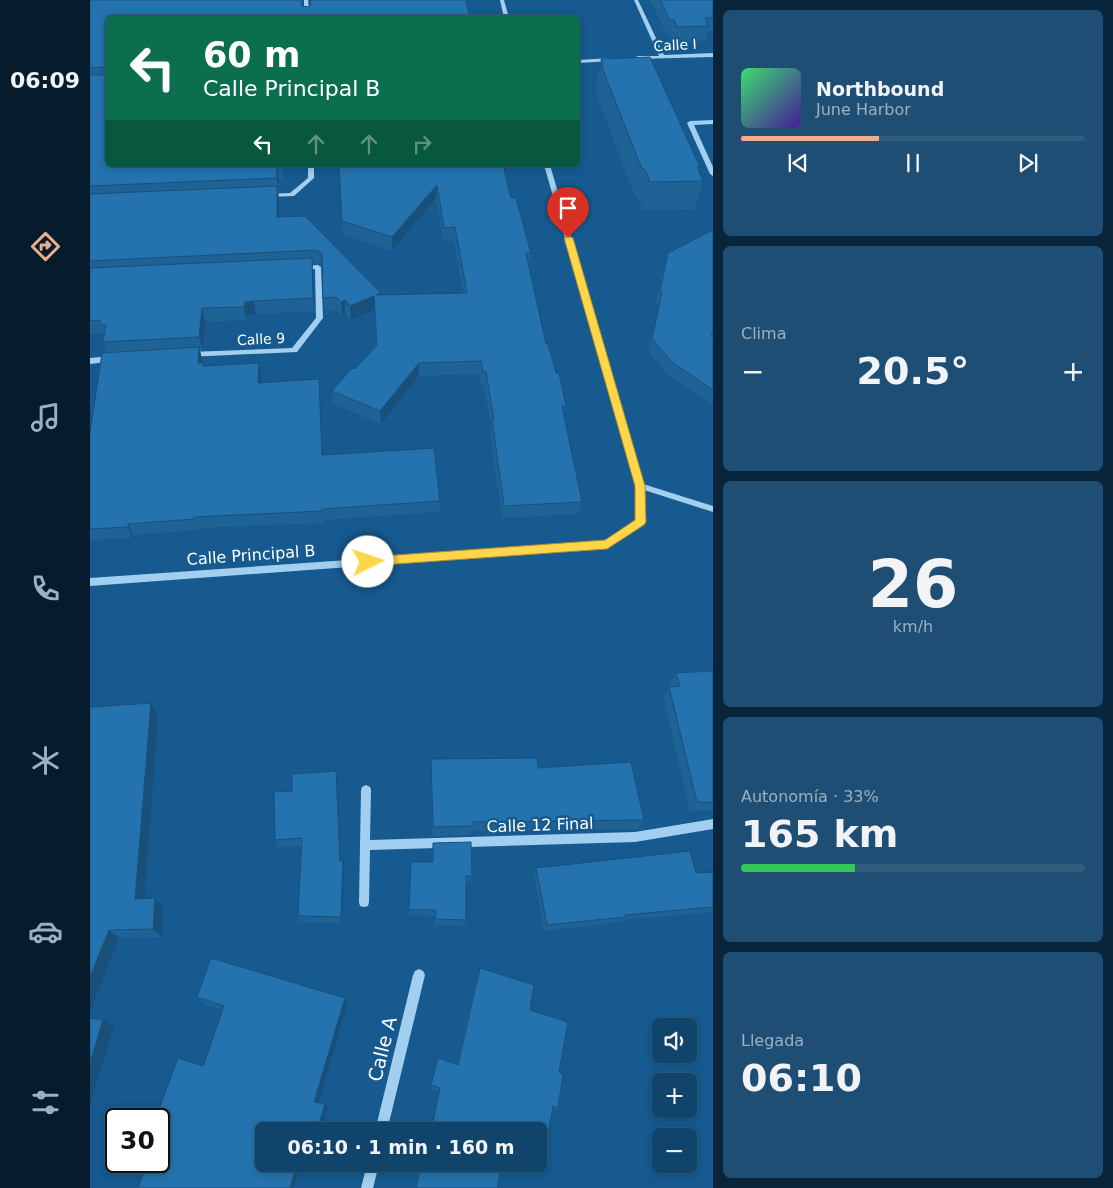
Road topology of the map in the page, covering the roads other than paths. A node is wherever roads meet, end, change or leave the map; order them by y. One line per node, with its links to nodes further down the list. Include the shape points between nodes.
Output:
1 (306, 0): 4 (street)
2 (502, 0): 5 (street)
3 (636, 0): 7 (street)
4 (307, 15)
5 (506, 15)
6 (713, 55): 7 (street, Calle I)
7 (662, 57): 8 (street, Calle I)
8 (634, 58)
9 (615, 60): 10 (street)
10 (580, 62)
11 (713, 122): 14 (street, via 690,123)
12 (311, 167): 15 (street, via 311,178 292,195)
13 (548, 167): 20 (street)
14 (713, 174)
15 (263, 196)
16 (291, 268): 17 (street, Calle 9, via 318,267 320,285 320,318 294,350)
17 (177, 356)
18 (119, 359): 19 (street)
19 (90, 361)
20 (640, 486): 21 (street); 22 (street, Calle Principal B, via 640,522 607,544)
21 (713, 510)
22 (90, 582)
23 (366, 790): 25 (street)
24 (713, 824): 25 (street, Calle 12 Final, via 635,837)
25 (366, 844): 26 (street)
26 (364, 902)
27 (419, 975): 28 (street, Calle A)
28 (383, 1122)
29 (371, 1172): 30 (street)
30 (368, 1188)

